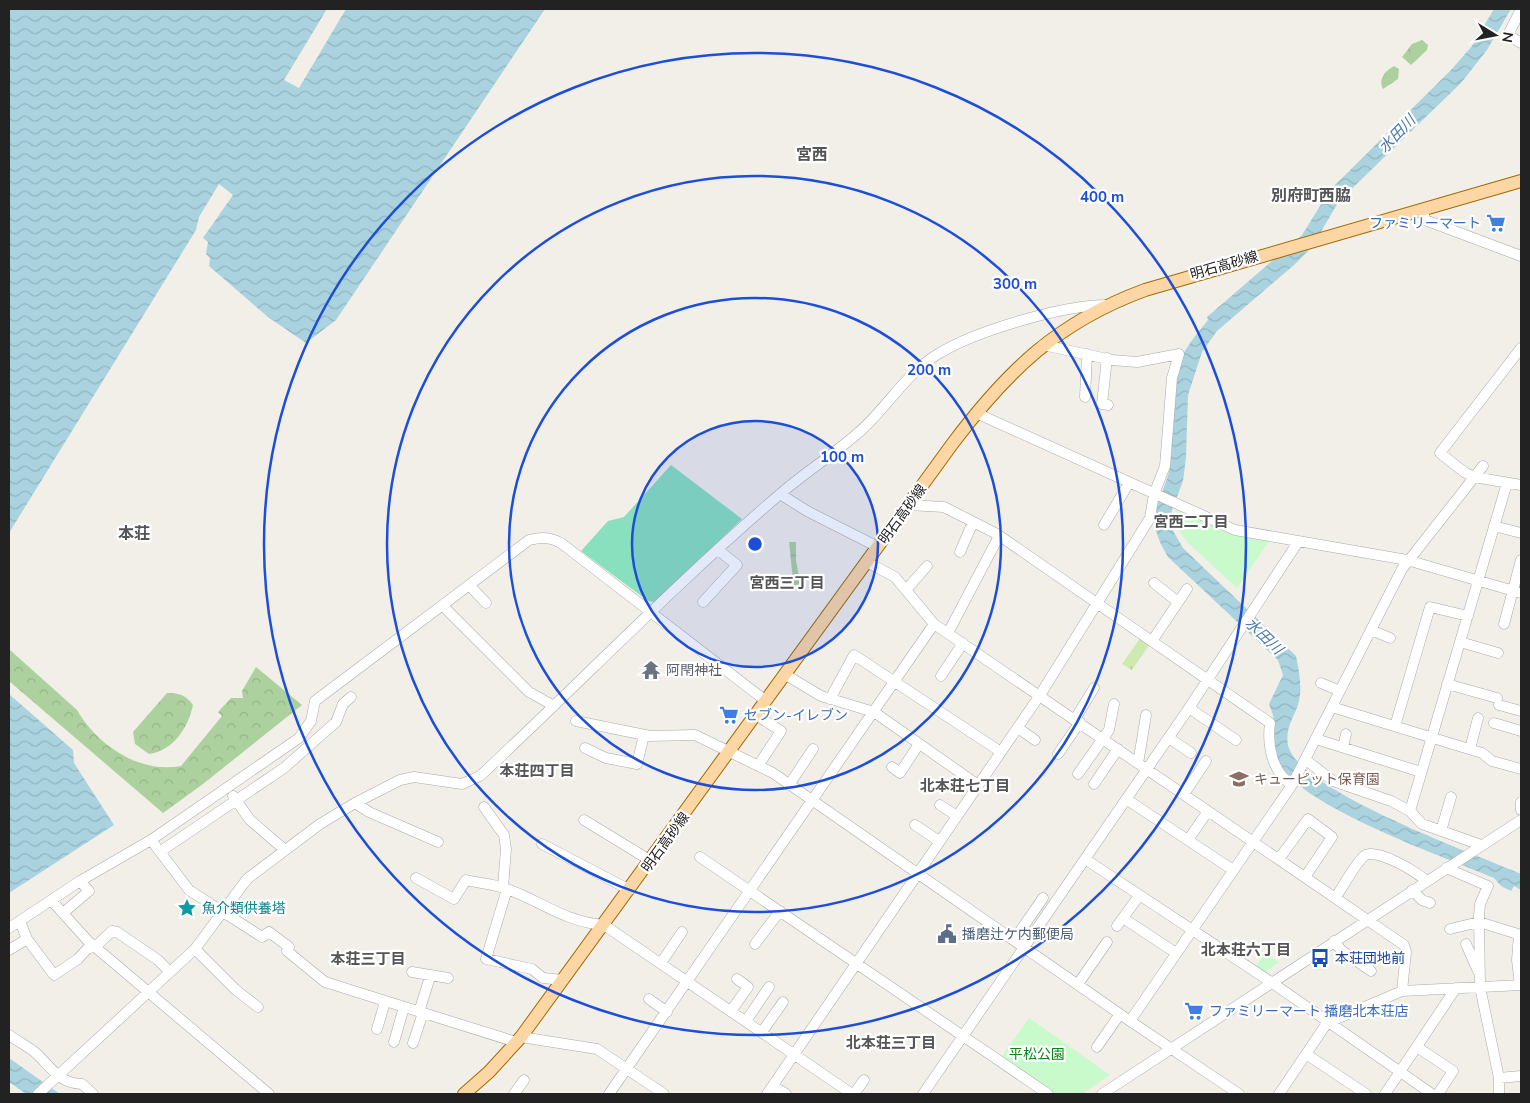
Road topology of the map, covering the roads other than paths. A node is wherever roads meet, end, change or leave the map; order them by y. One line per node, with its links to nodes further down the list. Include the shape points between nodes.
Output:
1 (1521, 9): 2 (street, via 1508,36)
2 (1521, 44)
3 (1521, 181): 4 (main road, 明石高砂線)
4 (1423, 209): 5 (street, via 1425,220); 6 (main road, 明石高砂線, via 1170,281)
5 (1521, 256)
6 (1107, 305): 7 (main road, 明石高砂線); 19 (street, via 1084,305 1024,321 974,336 936,354 859,432)
7 (1043, 345): 9 (street); 13 (main road, 明石高砂線, via 1018,365)
8 (1521, 348): 15 (street, via 1440,453)
9 (1087, 354): 10 (street); 11 (street)
10 (1107, 358): 12 (street); 20 (street, via 1137,362 1180,354 1172,378 1166,466)
11 (1085, 397)
12 (1106, 399)
13 (976, 413): 16 (street); 21 (main road, 明石高砂線)
14 (1483, 466): 15 (street)
15 (1474, 477): 17 (street); 31 (street)
16 (1129, 483): 20 (street); 23 (street)
17 (1507, 483): 18 (street); 24 (street)
18 (1521, 485)
19 (780, 494): 28 (street); 29 (street)
20 (1154, 494): 27 (street, via 1235,530); 44 (street, via 1150,518)
21 (909, 505): 22 (street, via 944,507); 28 (main road, 明石高砂線)
22 (973, 522): 26 (street); 30 (street)
23 (1104, 525)
24 (1494, 526): 25 (street); 35 (street)
25 (1521, 533)
26 (999, 536): 44 (street); 51 (street)
27 (1298, 542): 31 (street); 59 (street)
28 (878, 547): 33 (main road, 明石高砂線)
29 (718, 550): 41 (street, via 737,565); 46 (street)
30 (960, 552)
31 (1407, 560): 35 (street); 50 (street)
32 (1521, 560): 40 (street)
33 (867, 562): 39 (street, via 895,577); 57 (main road, 明石高砂線)
34 (927, 566): 39 (street)
35 (1478, 581): 40 (street); 47 (street)
36 (1154, 583): 42 (street)
37 (470, 586): 43 (street); 45 (street); 46 (street, via 530,540 552,538)
38 (1187, 589): 42 (street)
39 (906, 590): 48 (street)
40 (1517, 592): 49 (street)
41 (703, 602)
42 (1178, 602): 53 (street)
43 (486, 603)
44 (1098, 603): 53 (street); 65 (street)
45 (443, 606): 70 (street, via 529,692); 115 (street, via 314,701 311,721 299,738)
46 (651, 611): 68 (street); 70 (street)
47 (1468, 616): 54 (street); 81 (street, via 1430,607)
48 (934, 624): 51 (street); 60 (street)
49 (1504, 624)
50 (1371, 630): 52 (street); 64 (street)
51 (948, 634): 55 (street)
52 (1390, 638)
53 (1152, 641): 59 (street)
54 (1460, 642): 56 (street); 62 (street)
55 (962, 643): 58 (street); 65 (street)
56 (1498, 653)
57 (786, 675): 67 (street); 68 (main road, 明石高砂線)
58 (941, 676)
59 (1208, 679): 72 (street); 114 (street, via 1270,722 1270,752 1282,776)
60 (895, 682): 67 (street, via 854,655); 74 (street); 99 (street)
61 (1321, 682): 64 (street)
62 (1447, 684): 73 (street); 88 (street)
63 (1094, 688): 78 (street)
64 (1340, 691): 71 (street)
65 (1040, 695): 78 (street); 82 (street)
66 (351, 697): 119 (street, via 343,704 330,728 284,768)
67 (830, 699): 74 (street)
68 (766, 701): 75 (main road, 明石高砂線)
69 (1114, 704): 86 (street, via 1109,730)
70 (554, 706): 122 (street, via 480,776 462,784 414,777 391,783)
71 (1332, 707): 81 (street); 89 (street)
72 (1189, 708): 87 (street); 91 (street)
73 (1521, 711)
74 (874, 712): 92 (street); 120 (street)
75 (756, 715): 98 (main road, 明石高砂線); 105 (street, via 782,731)
76 (1146, 715): 104 (street)
77 (1478, 718): 97 (street)
78 (1078, 720): 86 (street); 101 (street)
79 (576, 721): 85 (street)
80 (1494, 723): 83 (street)
81 (1395, 726): 88 (street)
82 (1018, 728): 90 (street); 99 (street)
83 (1521, 731)
84 (1346, 734): 93 (street)
85 (644, 735): 94 (street, via 637,764 606,758); 98 (street, via 695,735)
86 (1103, 738): 96 (street); 110 (street)
87 (1168, 738): 100 (street); 107 (street)
88 (1432, 738): 97 (street); 109 (street)
89 (1316, 739): 93 (street); 102 (street)
90 (1035, 740)
91 (1236, 740)
92 (919, 744): 106 (street, via 900,773); 113 (street)
93 (1342, 747): 109 (street)
94 (585, 748)
95 (813, 748): 112 (street)
96 (1118, 748): 104 (street); 111 (street)
97 (1470, 749): 108 (street, via 1492,761)
98 (730, 752): 105 (street); 145 (main road, 明石高砂線)
99 (1001, 752): 113 (street)
100 (1191, 752)
101 (1058, 754)
102 (1306, 760): 114 (street); 127 (street, via 1333,781)
103 (1206, 761): 116 (street)
104 (1137, 762): 107 (street)
105 (758, 766): 112 (street)
106 (892, 767)
107 (1147, 769): 116 (street); 118 (street)
108 (1521, 769)
109 (1421, 772): 127 (street)
110 (1078, 774)
111 (1094, 784)
112 (789, 785): 120 (street)
113 (978, 785): 128 (street)
114 (1292, 785): 136 (street)
115 (227, 788): 119 (street); 133 (street)
116 (1184, 794): 126 (street)
117 (1451, 797): 132 (street)
118 (1126, 799): 134 (street); 143 (street)
119 (236, 800): 140 (street, via 250,820); 141 (street)
120 (811, 801): 148 (street); 156 (street)
121 (1521, 802): 125 (street)
122 (355, 803): 137 (street); 140 (street)
123 (940, 805): 128 (street)
124 (484, 807): 153 (street, via 504,836)
125 (1521, 810)
126 (1208, 811): 134 (street); 136 (street)
127 (1410, 811): 132 (street, via 1422,824)
128 (957, 816): 135 (street)
129 (584, 820): 145 (street)
130 (1521, 820): 139 (street)
131 (916, 825): 135 (street)
132 (1441, 831): 139 (street)
133 (151, 840): 141 (street); 151 (street)
134 (1188, 840): 147 (street)
135 (940, 841): 148 (street)
136 (1253, 841): 144 (street); 147 (street)
137 (438, 842)
138 (542, 844): 154 (street, via 555,855)
139 (1481, 845): 146 (street)
140 (286, 850): 164 (street, via 247,879)
141 (161, 851): 164 (street, via 189,890)
142 (700, 857): 156 (street)
143 (1085, 859): 157 (street); 181 (street)
144 (1279, 859): 149 (street); 149 (street, via 1308,819 1332,837)
145 (650, 861): 154 (main road, 明石高砂線)
146 (1446, 868): 152 (street); 167 (street, via 1488,886 1480,904)
147 (1233, 870): 171 (street)
148 (917, 873): 175 (street); 186 (street)
149 (1305, 877): 159 (street)
150 (416, 878): 153 (street, via 454,898 466,880)
151 (80, 881): 160 (street); 163 (street, via 89,891)
152 (1426, 881): 155 (street); 159 (street, via 1396,857 1373,853 1365,855)
153 (505, 888): 168 (street, via 569,918); 194 (street, via 486,959 532,968 543,978)
154 (630, 890): 168 (main road, 明石高砂線)
155 (1412, 890): 161 (street); 165 (street)
156 (750, 891): 162 (street); 195 (street)
157 (1140, 896): 171 (street); 184 (street, via 1120,922)
158 (1043, 898): 175 (street)
159 (1336, 898): 165 (street)
160 (52, 901): 163 (street); 166 (street)
161 (1430, 903)
162 (780, 911): 178 (street); 186 (street)
163 (63, 913): 180 (street)
164 (222, 913): 182 (street); 205 (street, via 262,937 269,932 279,937 289,947 287,951 325,982)
165 (1368, 920): 176 (street); 202 (street, via 1406,948)
166 (20, 921): 169 (street); 174 (street)
167 (1479, 922): 170 (street); 173 (street); 190 (street)
168 (604, 925): 185 (street); 194 (main road, 明石高砂線)
169 (9, 928)
170 (1450, 929)
171 (1191, 930): 184 (street); 196 (street)
172 (682, 932): 185 (street)
173 (1520, 935): 198 (street, via 1517,960)
174 (27, 939): 180 (street, via 54,974); 183 (street)
175 (1014, 940): 181 (street)
176 (1334, 941): 187 (street, via 1341,950); 196 (street)
177 (1107, 942): 197 (street)
178 (755, 944)
179 (1466, 944): 190 (street)
180 (96, 946): 188 (street, via 112,931 117,932); 203 (street)
181 (1024, 947): 197 (street); 219 (street)
182 (195, 949): 188 (street); 207 (street)
183 (9, 950)
184 (1176, 953): 214 (street)
185 (660, 963): 195 (street)
186 (856, 964): 219 (street); 227 (street)
187 (1371, 971)
188 (170, 972): 203 (street)
189 (412, 972): 191 (street)
190 (1480, 972): 200 (street)
191 (430, 977): 192 (street); 211 (street)
192 (448, 978)
193 (737, 979): 209 (street, via 748,987)
194 (564, 980): 220 (main road, 明石高砂線)
195 (688, 982): 209 (street); 210 (street)
196 (1271, 982): 215 (street); 225 (street)
197 (1078, 984): 212 (street)
198 (1521, 985): 200 (street)
199 (769, 987): 213 (street)
200 (1480, 987): 201 (street); 232 (street)
201 (1456, 988): 202 (street); 224 (street)
202 (1402, 991): 215 (street)
203 (149, 992): 231 (street); 240 (street)
204 (649, 999): 210 (street)
205 (386, 1002): 208 (street); 216 (street)
206 (783, 1002): 217 (street)
207 (258, 1007)
208 (404, 1007): 211 (street); 221 (street)
209 (731, 1011): 213 (street)
210 (667, 1012): 228 (street)
211 (421, 1013): 220 (street); 222 (street)
212 (1120, 1014): 214 (street); 223 (street)
213 (746, 1021): 217 (street)
214 (1130, 1021): 225 (street)
215 (1327, 1023): 226 (street); 229 (street)
216 (377, 1028)
217 (762, 1032): 227 (street)
218 (9, 1035): 231 (street, via 38,1055)
219 (963, 1036): 246 (street); 247 (street)
220 (519, 1039): 228 (street, via 597,1049); 236 (main road, 明石高砂線)
221 (394, 1042)
222 (413, 1043)
223 (1096, 1047)
224 (1417, 1047): 229 (street); 253 (street, via 1453,1071)
225 (1171, 1048): 248 (street); 249 (street)
226 (1306, 1054): 237 (street); 250 (street)
227 (795, 1055): 235 (street); 245 (street)
228 (627, 1068): 242 (street); 243 (street)
229 (1399, 1072): 251 (street); 252 (street)
230 (1521, 1076): 232 (street)
231 (58, 1077): 238 (street); 239 (street, via 82,1084)
232 (1499, 1078): 254 (street)
233 (524, 1080): 241 (street)
234 (864, 1080): 245 (street)
235 (770, 1090): 244 (street)
236 (468, 1093)
237 (1282, 1093)
238 (38, 1094)
239 (93, 1094)
240 (268, 1094)
241 (514, 1094)
242 (609, 1094)
243 (664, 1094)
244 (786, 1094)
245 (853, 1094)
246 (923, 1094)
247 (1048, 1094)
248 (1102, 1094)
249 (1239, 1094)
250 (1366, 1094)
251 (1384, 1094)
252 (1432, 1094)
253 (1438, 1094)
254 (1500, 1094)

